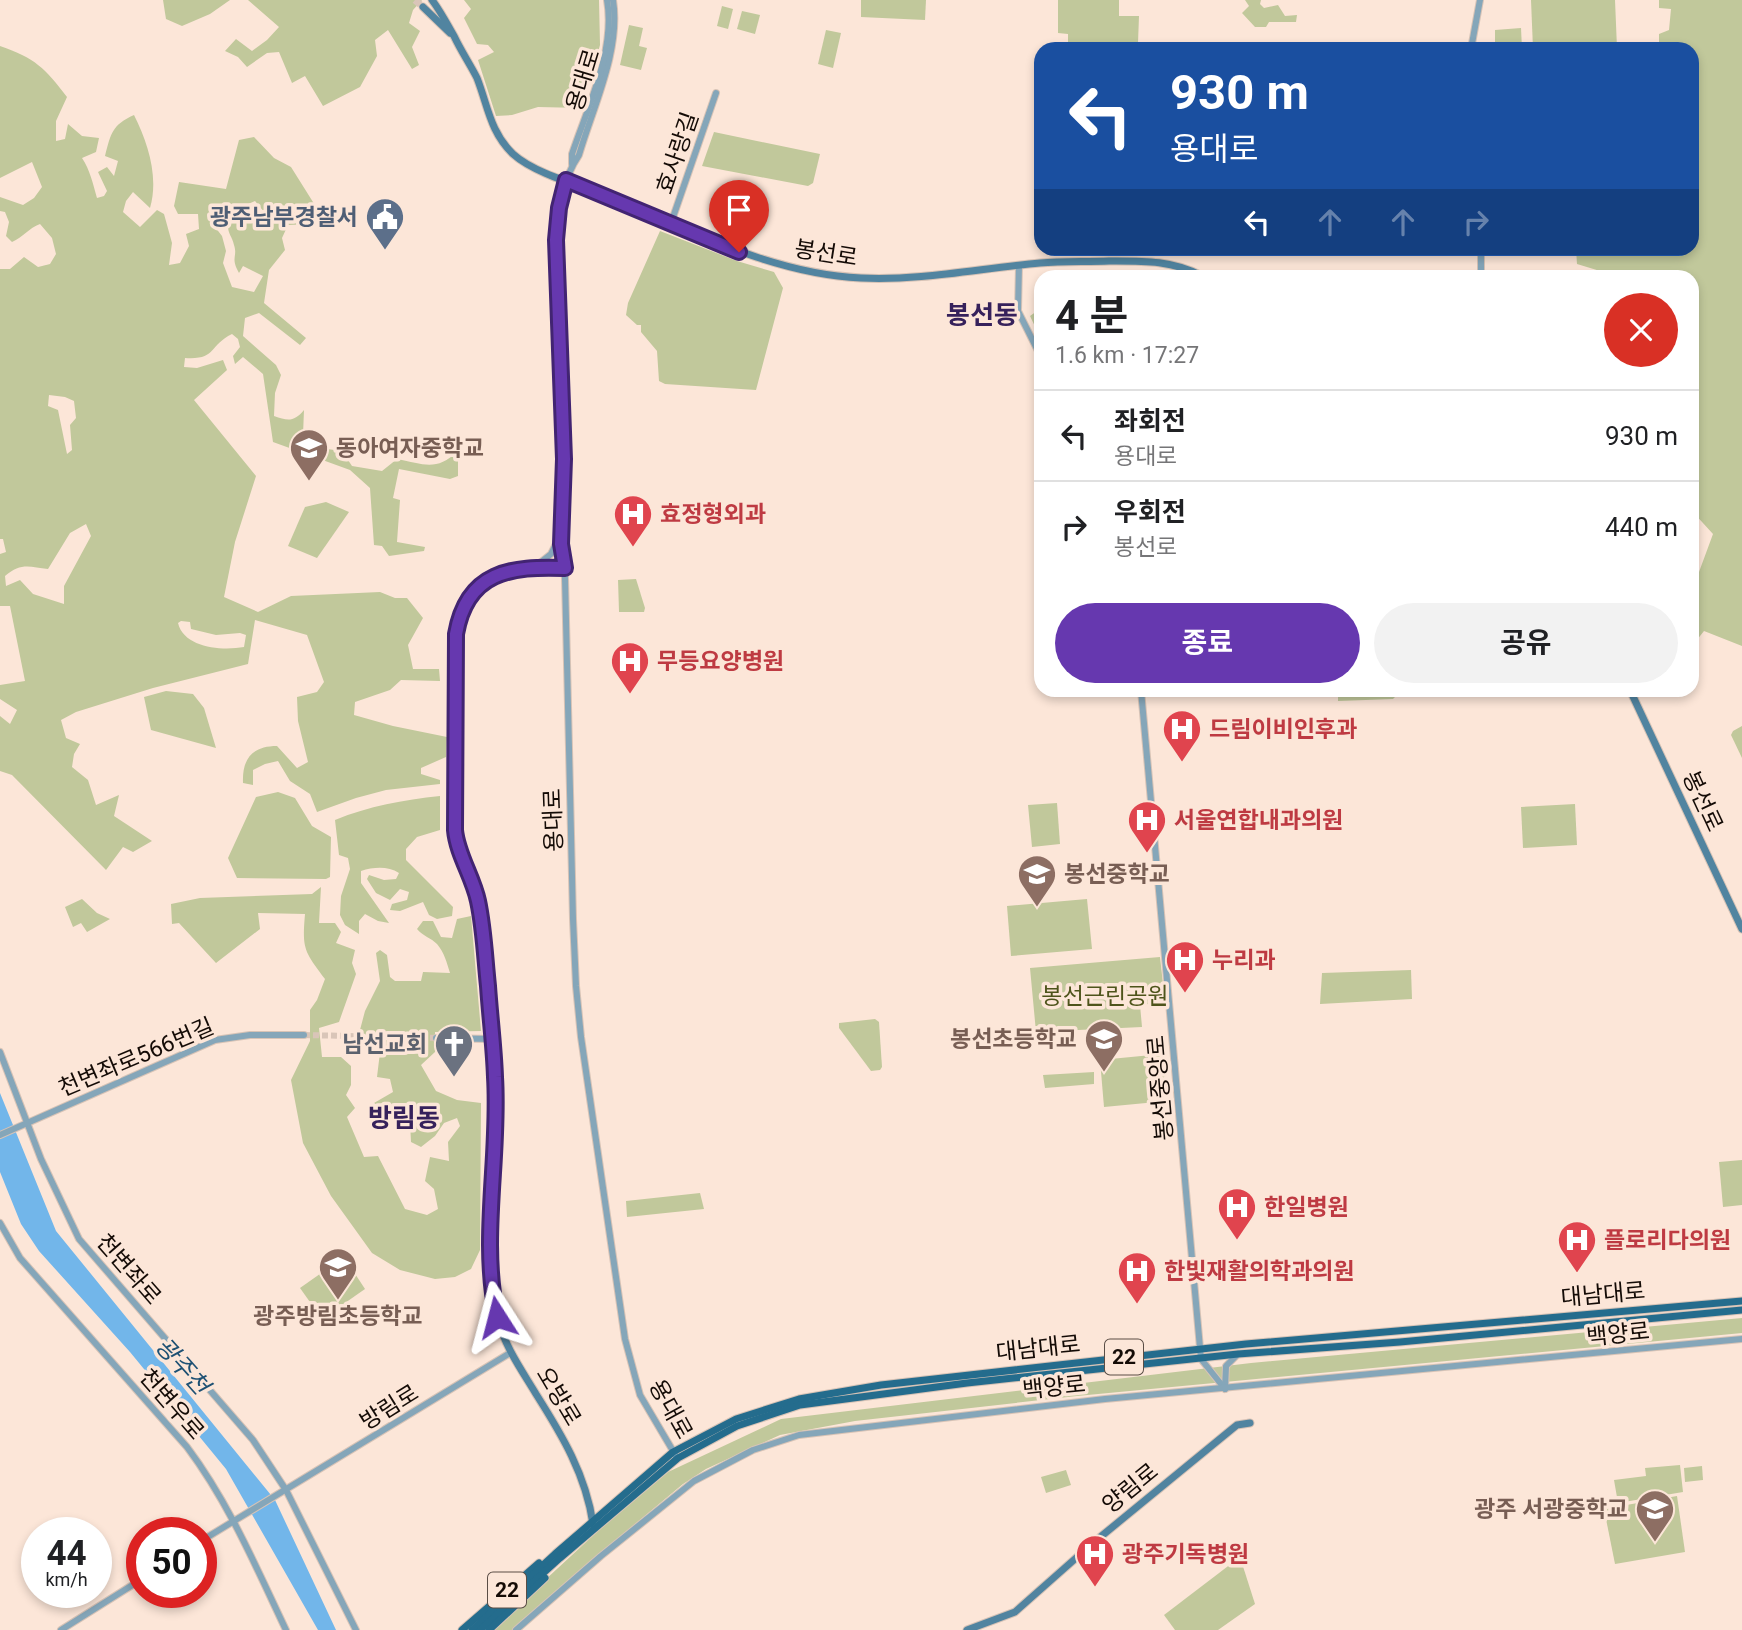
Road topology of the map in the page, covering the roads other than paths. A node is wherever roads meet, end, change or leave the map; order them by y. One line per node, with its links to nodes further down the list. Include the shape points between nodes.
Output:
1 (432, 0): 6 (main road, 봉선로)
2 (607, 0): 9 (street, 용대로, via 608,40)
3 (613, 0): 9 (street, 용대로, via 615,20 606,70 579,155)
4 (1480, 0): 7 (street)
5 (423, 7): 6 (main road)
6 (454, 36): 10 (main road, 봉선로, via 478,80 493,128 502,141 523,161)
7 (1472, 42)
8 (716, 93): 11 (street, 효사랑길)
9 (571, 166): 10 (street, 용대로)
10 (566, 180): 11 (main road, 봉선로); 15 (street, 용대로, via 556,240 564,446)
11 (671, 223): 12 (main road, 봉선로, via 739,252 829,275 892,279)
12 (1019, 265): 13 (main road, 봉선로, via 1164,262); 14 (street, via 1018,311)
13 (1190, 270)
14 (1034, 343)
15 (562, 533): 16 (street, via 551,554); 17 (street, 용대로)
16 (536, 566): 17 (main road, 오방로); 23 (main road, 오방로, via 507,571 480,587 463,608 456,634 456,836 481,918)
17 (565, 568): 36 (street, 용대로, via 579,1015 625,1339 640,1395)
18 (1143, 697): 32 (street, 봉선중앙로)
19 (1633, 697): 20 (main road, 봉선로)
20 (1742, 929)
21 (304, 1035): 25 (street, 천변좌로566번길, via 215,1040)
22 (436, 1038): 23 (street)
23 (492, 1039): 31 (main road, 오방로, via 496,1099 491,1281)
24 (0, 1052): 25 (street, 천변좌로)
25 (27, 1123): 26 (street, 천변좌로566번길); 37 (street, 천변좌로, via 79,1239 253,1440)
26 (0, 1135)
27 (0, 1223): 39 (street, 천변우로, via 20,1258 187,1447)
28 (1742, 1301): 32 (main road, 대남대로 / 22)
29 (1742, 1310): 33 (main road, 대남대로 / 22)
30 (1742, 1339): 34 (street, 백양로)
31 (510, 1353): 37 (street, 방림로); 38 (main road, 오방로, via 570,1452)
32 (1200, 1354): 33 (main road, 대남대로 / 22); 34 (street); 36 (main road, 대남대로 / 22, via 881,1385 799,1399 736,1419)
33 (1238, 1354): 34 (street, via 1226,1366)
34 (1225, 1389): 50 (street, 백양로, via 875,1425 799,1435 763,1446 685,1487)
35 (1250, 1423): 51 (main road, 양림로, via 1232,1429 1015,1612)
36 (676, 1455): 38 (main road, 대남대로 / 22); 40 (main road, 대남대로 / 22)
37 (286, 1490): 39 (street, 방림로); 47 (street, 천변좌로)
38 (593, 1520): 40 (main road, 오방로); 42 (main road, 대남대로 / 22)
39 (233, 1521): 41 (street, 방림로); 46 (street, 천변우로)
40 (594, 1530): 42 (main road, 대남대로 / 22)
41 (217, 1531)
42 (557, 1556): 44 (main road, 대남대로 / 22, via 549,1574); 48 (main road, 대남대로 / 22, via 539,1562)
43 (126, 1589): 45 (street)
44 (483, 1628): 49 (main road, 대남대로)
45 (61, 1630)
46 (286, 1630)
47 (356, 1630)
48 (462, 1630)
49 (472, 1630)
50 (516, 1630)
51 (967, 1630)

